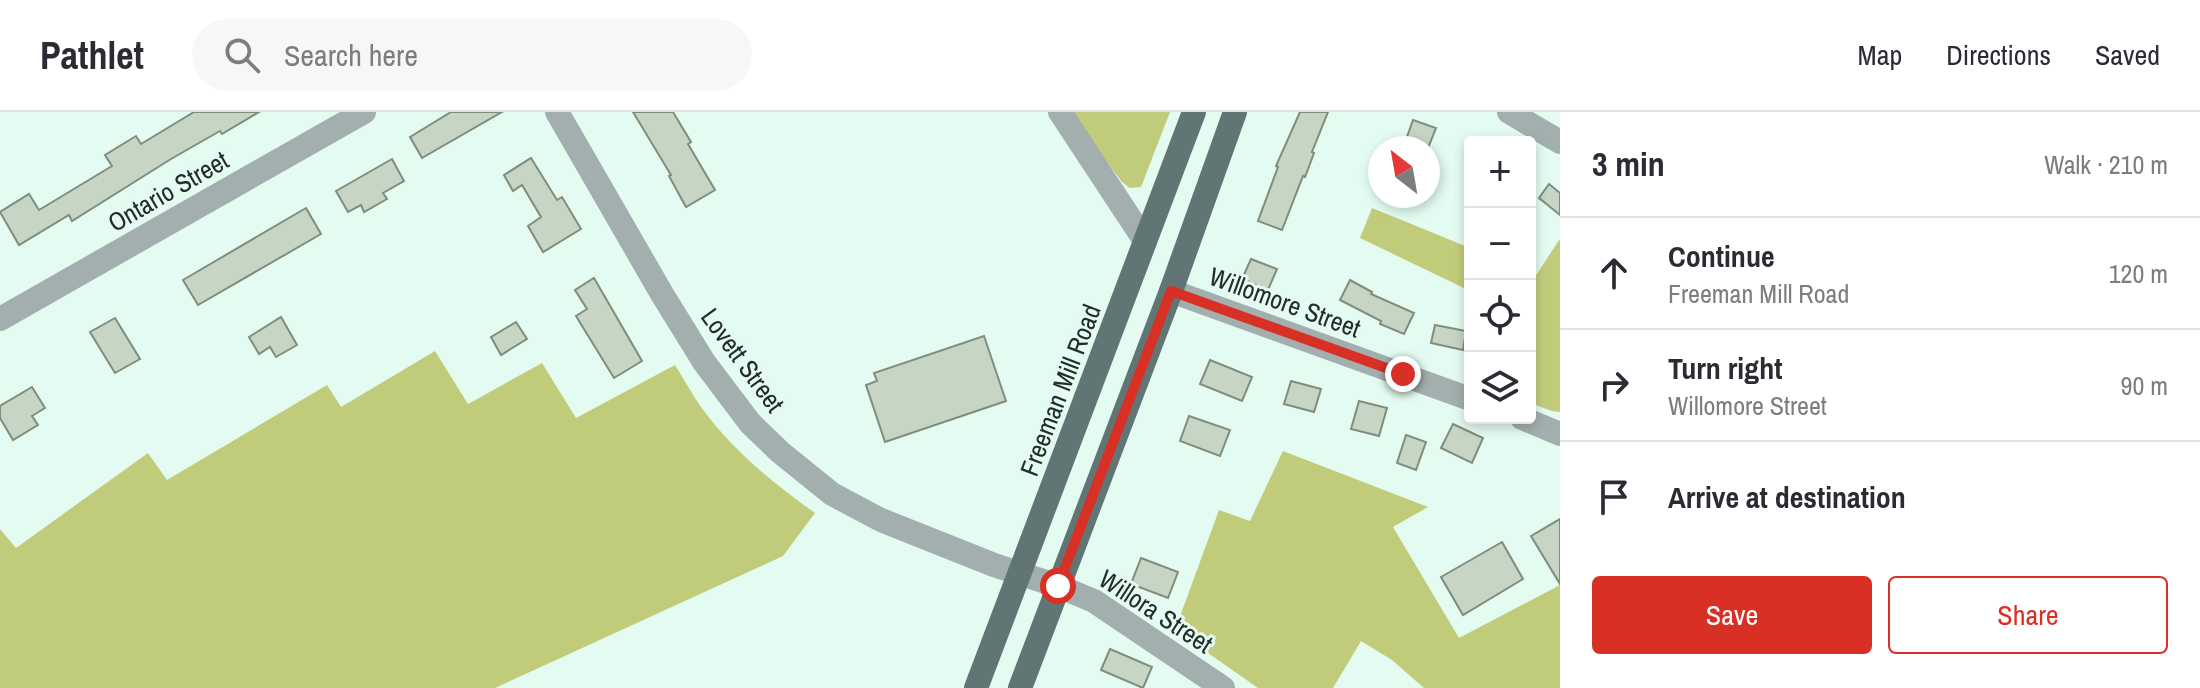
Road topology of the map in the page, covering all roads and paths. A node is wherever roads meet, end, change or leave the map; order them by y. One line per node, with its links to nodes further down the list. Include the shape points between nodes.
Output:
1 (364, 112): 10 (street, Ontario Street)
2 (557, 112): 14 (street, Lovett Street, via 704,362 750,423 832,494 900,529)
3 (1060, 112): 8 (street)
4 (1194, 112): 8 (main road, Freeman Mill Road)
5 (1235, 112): 9 (main road)
6 (1509, 112): 7 (street)
7 (1560, 142)
8 (1145, 241): 14 (main road, Freeman Mill Road)
9 (1171, 291): 11 (street, Willomore Street); 15 (main road)
10 (0, 319)
11 (1464, 397)
12 (1536, 424): 13 (street)
13 (1560, 434)
14 (1020, 574): 15 (street, Lovett Street); 16 (main road, Freeman Mill Road)
15 (1058, 586): 17 (main road); 18 (street, Willora Street, via 1094,601)
16 (976, 688)
17 (1020, 688)
18 (1223, 688)

